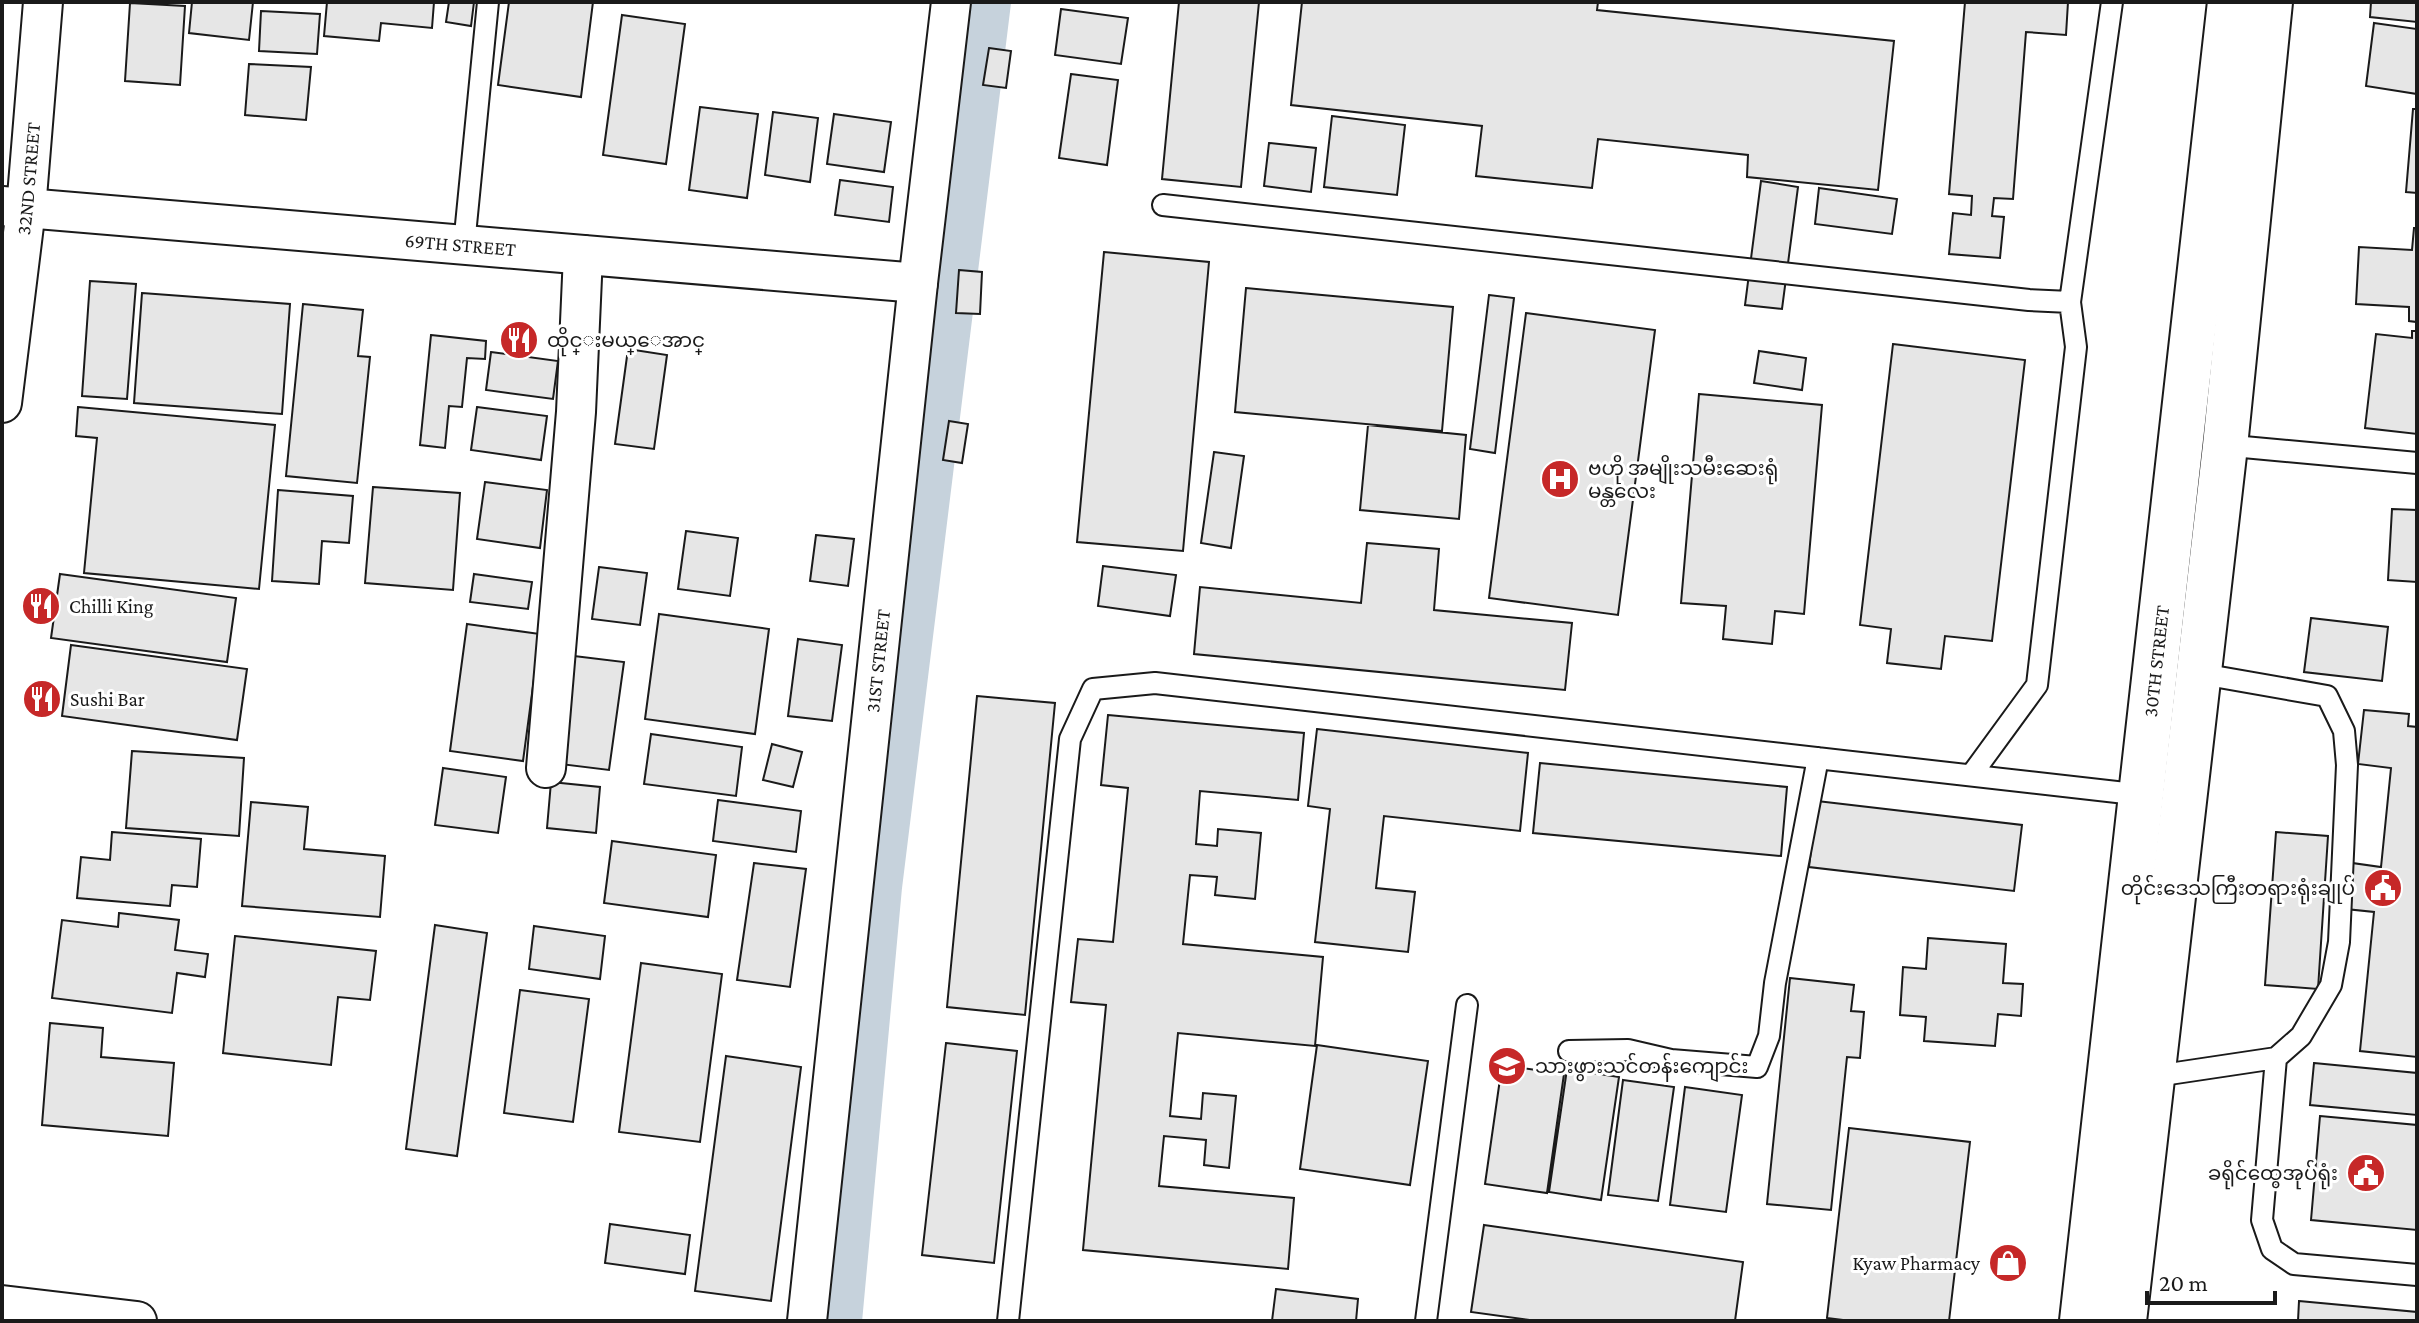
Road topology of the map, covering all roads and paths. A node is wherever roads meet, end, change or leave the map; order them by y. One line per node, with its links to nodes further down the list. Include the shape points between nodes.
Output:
1 (43, 2): 8 (street, 32ND STREET)
2 (488, 2): 9 (lane)
3 (951, 2): 11 (street, 31ST STREET)
4 (2112, 2): 12 (lane)
5 (2230, 2): 14 (main road, 30TH STREET)
6 (2270, 2): 15 (main road, 30TH STREET)
7 (1163, 205): 12 (lane)
8 (14, 208): 9 (street, 69TH STREET); 13 (street, 32ND STREET)
9 (464, 245): 10 (street, 69TH STREET)
10 (583, 255): 11 (street, 69TH STREET); 20 (street, via 576,412)
11 (918, 283): 33 (street, 31ST STREET)
12 (2070, 302): 21 (lane, via 2076,347 2037,685)
13 (2, 403)
14 (2182, 438): 15 (lane); 17 (main road, 30TH STREET)
15 (2225, 446): 16 (lane); 18 (main road, 30TH STREET)
16 (2417, 463)
17 (2156, 664): 18 (lane); 22 (main road, 30TH STREET)
18 (2199, 673): 22 (main road, 30TH STREET); 25 (lane, via 2327,696 2344,731 2339,942 2331,985 2301,1036)
19 (1818, 758): 21 (lane); 24 (lane, via 1769,1036 1757,1067 1671,1060 1628,1050); 34 (lane, via 1155,683 1093,689 1070,739)
20 (546, 768)
21 (1972, 774): 22 (lane)
22 (2162, 798): 26 (main road, 30TH STREET); 27 (main road, 30TH STREET)
23 (1467, 1005): 35 (lane)
24 (1569, 1051)
25 (2276, 1058): 27 (lane); 29 (lane, via 2262,1220 2272,1249 2294,1264)
26 (2109, 1077): 27 (lane); 28 (main road, 30TH STREET)
27 (2152, 1077): 28 (main road, 30TH STREET)
28 (2112, 1241): 36 (main road, 30TH STREET); 37 (main road, 30TH STREET)
29 (2417, 1275)
30 (2, 1305): 31 (street)
31 (96, 1318): 32 (street)
32 (137, 1321)
33 (807, 1321)
34 (1008, 1321)
35 (1426, 1321)
36 (2082, 1321)
37 (2124, 1321)

